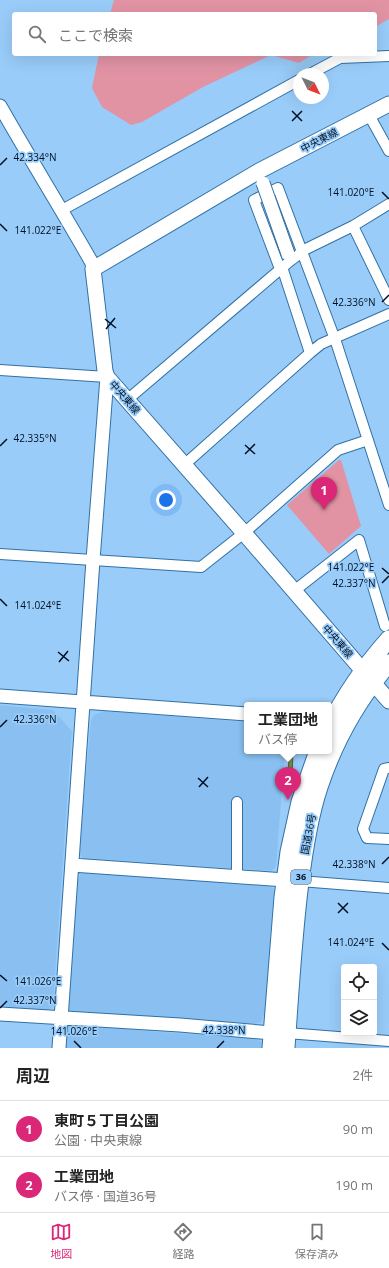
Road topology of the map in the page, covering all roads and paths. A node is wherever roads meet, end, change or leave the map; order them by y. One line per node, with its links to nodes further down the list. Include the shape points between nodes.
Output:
1 (389, 56): 2 (street, via 340,58)
2 (321, 68)
3 (293, 83): 10 (street)
4 (389, 104): 6 (main road, 中央東線)
5 (0, 106): 10 (street)
6 (369, 115): 7 (street); 8 (main road, 中央東線)
7 (389, 151)
8 (261, 177): 13 (street, bridge); 14 (main road, 中央東線)
9 (389, 204): 11 (street)
10 (62, 210): 14 (street)
11 (353, 226): 12 (street); 15 (street)
12 (302, 252): 13 (street); 13 (street, via 278,188 254,200); 17 (street)
13 (285, 263): 18 (street); 21 (street)
14 (93, 269): 20 (main road, 中央東線)
15 (389, 300)
16 (389, 315): 17 (street)
17 (334, 338): 18 (street); 22 (street)
18 (310, 353): 23 (street)
19 (0, 370): 20 (street)
20 (107, 378): 21 (main road, 中央東線); 27 (street)
21 (127, 400): 23 (main road, 中央東線)
22 (368, 440): 24 (street); 25 (street, via 338,450)
23 (184, 465): 25 (main road, 中央東線)
24 (389, 505)
25 (244, 532): 27 (street, via 201,567); 28 (main road, 中央東線)
26 (0, 554): 27 (street)
27 (93, 560): 34 (street)
28 (294, 591): 29 (street, via 359,540); 31 (main road, 中央東線)
29 (387, 633): 31 (highway, 国道36号 / 36)
30 (389, 663): 31 (highway, 国道36号 / 36)
31 (368, 676): 33 (main road, 中央東線); 36 (highway, 国道36号 / 36, via 347,695); 43 (highway, 国道36号 / 36, via 319,787)
32 (0, 696): 34 (street)
33 (389, 701)
34 (84, 703): 35 (street); 41 (street)
35 (244, 714)
36 (332, 722)
37 (317, 754): 43 (highway, 国道36号 / 36, via 294,827)
38 (389, 768): 40 (street, via 384,770 363,829 367,838)
39 (236, 802): 42 (street)
40 (389, 839)
41 (72, 865): 42 (street); 46 (street)
42 (237, 877): 43 (street)
43 (293, 881): 44 (street); 48 (highway, 国道36号 / 36, via 295,923)
44 (389, 888)
45 (0, 1014): 46 (street)
46 (61, 1017): 48 (street, via 180,1025); 49 (street)
47 (389, 1040): 48 (street)
48 (279, 1041)
49 (59, 1048)

